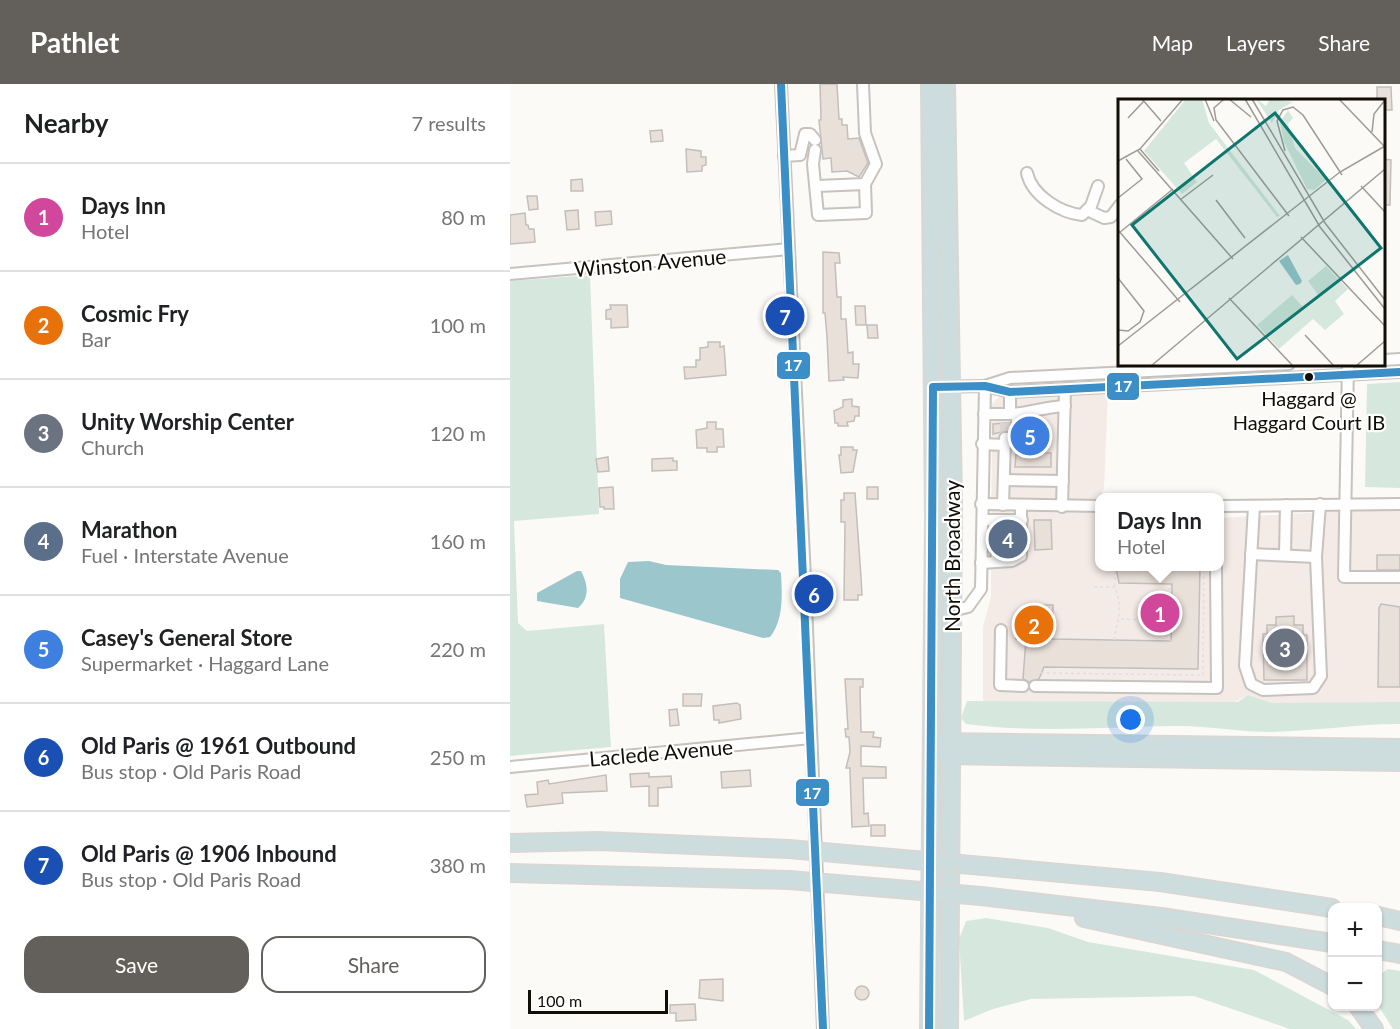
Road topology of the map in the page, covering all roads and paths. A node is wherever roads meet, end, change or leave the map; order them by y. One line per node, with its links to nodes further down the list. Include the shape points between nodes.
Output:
1 (781, 84): 8 (street)
2 (863, 84): 10 (street, via 865,133 876,164)
3 (930, 84): 5 (highway, North Broadway)
4 (946, 84): 5 (highway, North Broadway)
5 (939, 145): 29 (highway, North Broadway); 30 (highway, North Broadway)
6 (815, 148): 7 (street); 7 (street, via 810,134 805,134); 11 (street)
7 (800, 155): 8 (street)
8 (784, 156): 15 (street)
9 (1027, 173): 14 (street, via 1047,201 1057,208 1082,215)
10 (865, 184): 11 (street); 11 (street, via 866,213 818,215)
11 (816, 186)
12 (1098, 186): 14 (street)
13 (1118, 206): 14 (street, via 1111,217 1104,218)
14 (1087, 210)
15 (789, 249): 16 (street, Winston Avenue); 75 (street)
16 (510, 274)
17 (1400, 359): 18 (street)
18 (1385, 360)
19 (1260, 366): 20 (street); 25 (street)
20 (1201, 369): 23 (street); 26 (street)
21 (1348, 369): 22 (street); 25 (street); 42 (street)
22 (1400, 372)
23 (1119, 374): 24 (street); 28 (street)
24 (1052, 377): 27 (street, via 1010,378); 32 (street)
25 (1260, 379): 26 (street)
26 (1202, 382): 28 (street)
27 (985, 386): 30 (street); 33 (street); 35 (street)
28 (1120, 386): 31 (street)
29 (933, 387): 30 (street); 78 (highway, North Broadway)
30 (951, 387): 69 (highway, North Broadway)
31 (1065, 389): 32 (street); 34 (street)
32 (1053, 390): 33 (street)
33 (1010, 392): 36 (street)
34 (1065, 406): 36 (street); 39 (street)
35 (984, 414): 36 (street); 37 (street)
36 (1007, 426): 37 (street); 38 (street)
37 (982, 444): 40 (street)
38 (1004, 480): 39 (street); 44 (street)
39 (1063, 481): 50 (street)
40 (981, 504): 44 (street); 51 (street)
41 (1320, 504): 42 (street); 46 (street); 56 (street)
42 (1346, 504): 43 (street); 62 (street, via 1344,577)
43 (1400, 504)
44 (1003, 505): 45 (street)
45 (1022, 505): 50 (street); 53 (street)
46 (1286, 505): 49 (street); 55 (street)
47 (1095, 506): 50 (street)
48 (1226, 506): 49 (street)
49 (1254, 506): 54 (street)
50 (1062, 507)
51 (981, 520): 52 (street); 58 (street)
52 (994, 520): 53 (street); 57 (street)
53 (1022, 520): 57 (street, via 1021,556 1012,561)
54 (1251, 554): 55 (street); 56 (street, via 1245,666 1251,684 1263,690 1313,688 1318,683 1321,667)
55 (1284, 555): 56 (street)
56 (1316, 557)
57 (997, 561): 58 (street)
58 (981, 563): 69 (street, via 979,595 968,607)
59 (1115, 571): 66 (path)
60 (1204, 571): 64 (path)
61 (1216, 571): 71 (street, via 1217,688 1000,685)
62 (1400, 577)
63 (1200, 586): 64 (path)
64 (1204, 586): 74 (path, via 1203,675)
65 (1095, 587): 66 (path)
66 (1115, 587): 70 (path)
67 (1172, 587): 68 (path, via 1154,598)
68 (1154, 610): 70 (path, via 1146,610 1139,620); 72 (path, via 1154,623)
69 (951, 611): 76 (highway, North Broadway)
70 (1120, 619): 73 (path)
71 (1001, 630)
72 (1171, 641)
73 (1114, 643)
74 (1041, 673)
75 (811, 738): 80 (street, Laclede Avenue); 94 (street)
76 (951, 748): 77 (highway); 78 (highway); 79 (highway); 96 (highway, North Broadway)
77 (1400, 748)
78 (932, 749): 95 (highway, North Broadway)
79 (1400, 762)
80 (510, 767)
81 (510, 843): 84 (highway, bridge, via 598,841 789,849 1160,882)
82 (510, 873): 83 (highway, bridge, via 789,879)
83 (1016, 900): 89 (highway); 92 (highway, via 1286,962)
84 (1328, 907)
85 (1382, 911): 86 (highway)
86 (1400, 913)
87 (1382, 917): 88 (highway)
88 (1400, 921)
89 (1328, 942)
90 (1382, 951): 91 (highway)
91 (1400, 954)
92 (1328, 984)
93 (1361, 1011): 97 (highway)
94 (823, 1029)
95 (929, 1029)
96 (949, 1029)
97 (1374, 1029)

